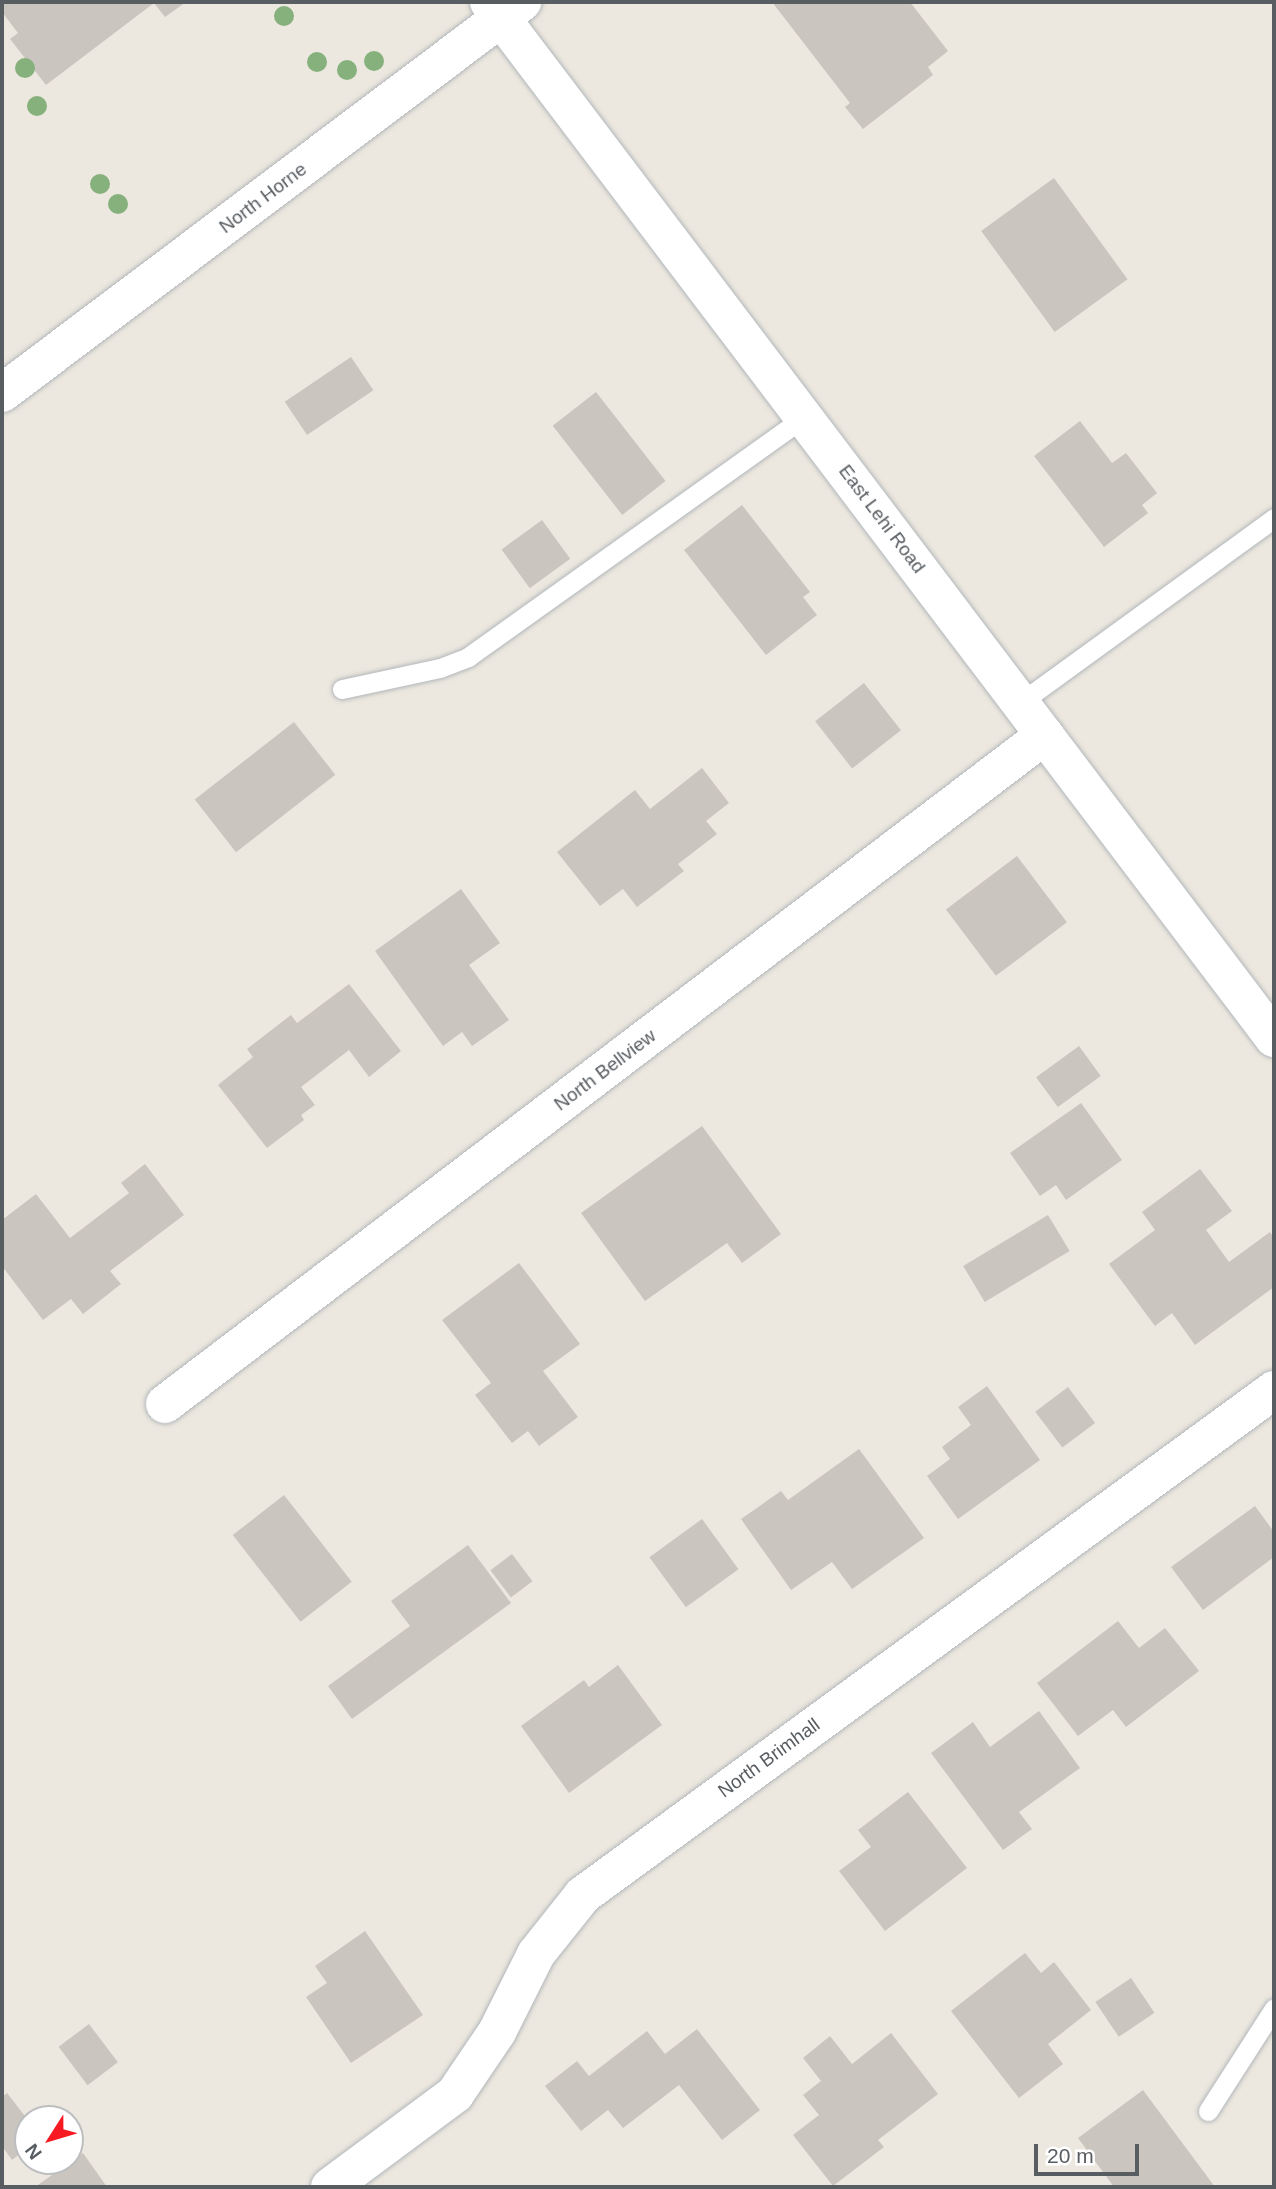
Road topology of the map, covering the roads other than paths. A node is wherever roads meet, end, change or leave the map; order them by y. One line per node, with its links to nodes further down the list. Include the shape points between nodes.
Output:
1 (504, 7): 2 (street, North Horne); 3 (street, East Lehi Road)
2 (2, 393)
3 (805, 417): 5 (lane, via 468,657 440,668); 6 (street, East Lehi Road)
4 (1274, 518): 6 (lane)
5 (342, 689)
6 (1021, 702): 7 (street, East Lehi Road)
7 (1045, 735): 8 (street, East Lehi Road); 10 (street, North Bellview)
8 (1274, 1038)
9 (1274, 1390): 13 (street, North Brimhall, via 583,1895 536,1954 497,2032 455,2094)
10 (165, 1404)
11 (1274, 2008): 12 (lane)
12 (1208, 2111)
13 (330, 2187)

